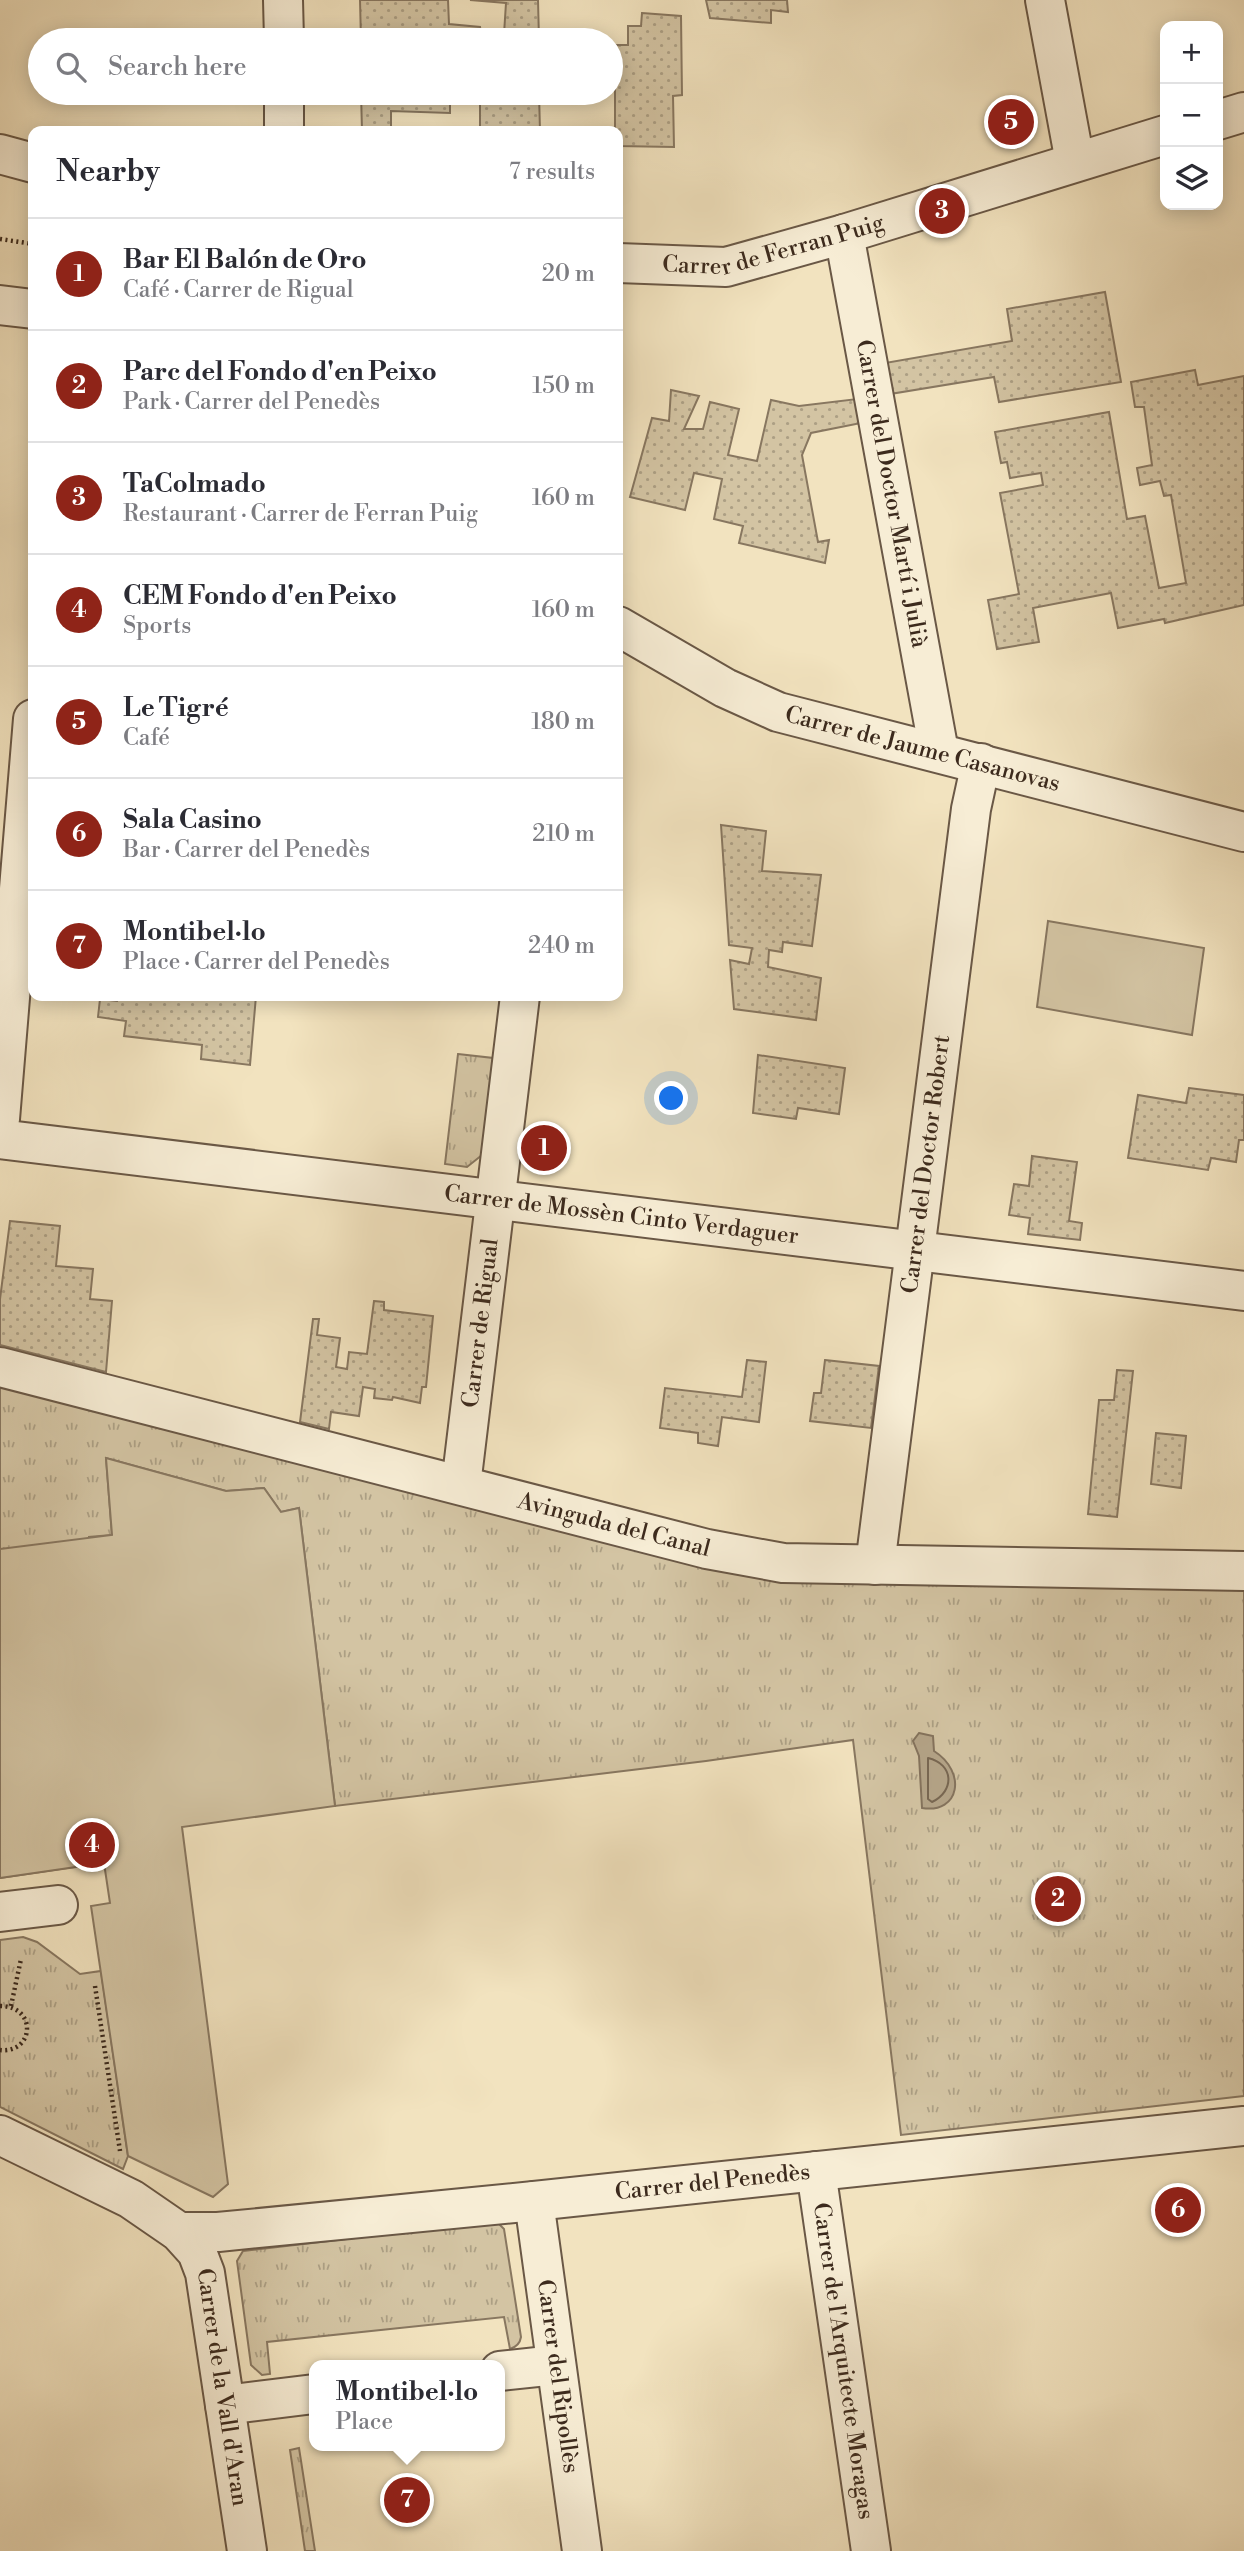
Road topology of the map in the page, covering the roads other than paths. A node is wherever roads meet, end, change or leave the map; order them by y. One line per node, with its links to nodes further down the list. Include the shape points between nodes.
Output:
1 (283, 0): 3 (street)
2 (1045, 0): 11 (street)
3 (284, 28)
4 (284, 105): 7 (street)
5 (1244, 112): 6 (street)
6 (1223, 118)
7 (284, 126)
8 (1160, 136): 11 (street, Carrer de Ferran Puig)
9 (0, 154): 10 (street)
10 (28, 162)
11 (1075, 162): 12 (street, Carrer de Ferran Puig)
12 (844, 234): 13 (street, Carrer de Ferran Puig, via 726,267); 17 (street, Carrer del Doctor Martí i Julià)
13 (623, 263)
14 (0, 305): 15 (street)
15 (28, 309)
16 (623, 628): 17 (street, Carrer de Jaume Casanovas, via 751,702)
17 (939, 752): 18 (street, Carrer de Jaume Casanovas)
18 (981, 763): 20 (street, Carrer de Jaume Casanovas); 25 (street, Carrer del Doctor Robert, via 971,809)
19 (28, 779): 22 (street)
20 (1244, 832)
21 (519, 1001): 24 (street, Carrer de Rigual)
22 (0, 1118)
23 (0, 1139): 24 (street, Carrer de Mossèn Cinto Verdaguer)
24 (495, 1201): 25 (street, Carrer de Mossèn Cinto Verdaguer); 28 (street, Carrer de Rigual)
25 (915, 1251): 26 (street, Carrer de Mossèn Cinto Verdaguer); 29 (street, Carrer del Doctor Robert)
26 (1244, 1291)
27 (0, 1367): 28 (street, Avinguda del Canal)
28 (461, 1485): 29 (street, Avinguda del Canal, via 733,1554 783,1563)
29 (875, 1566): 30 (street, Avinguda del Canal)
30 (1244, 1571)
31 (58, 1905): 32 (street)
32 (0, 1912)
33 (1244, 2126): 35 (street, Carrer del Penedès)
34 (0, 2135): 37 (street, Carrer de la Vall d'Aran, via 131,2199)
35 (816, 2171): 36 (street, Carrer del Penedès); 44 (street, Carrer de l'Arquitecte Moragas)
36 (534, 2201): 37 (street, Carrer del Penedès); 38 (street, Carrer del Ripollès)
37 (179, 2232): 41 (street, Carrer de la Vall d'Aran, via 197,2252 205,2273)
38 (556, 2365): 39 (street); 43 (street, Carrer del Ripollès)
39 (505, 2370)
40 (309, 2395): 41 (street)
41 (225, 2405): 42 (street, Carrer de la Vall d'Aran)
42 (247, 2551)
43 (582, 2551)
44 (871, 2551)

